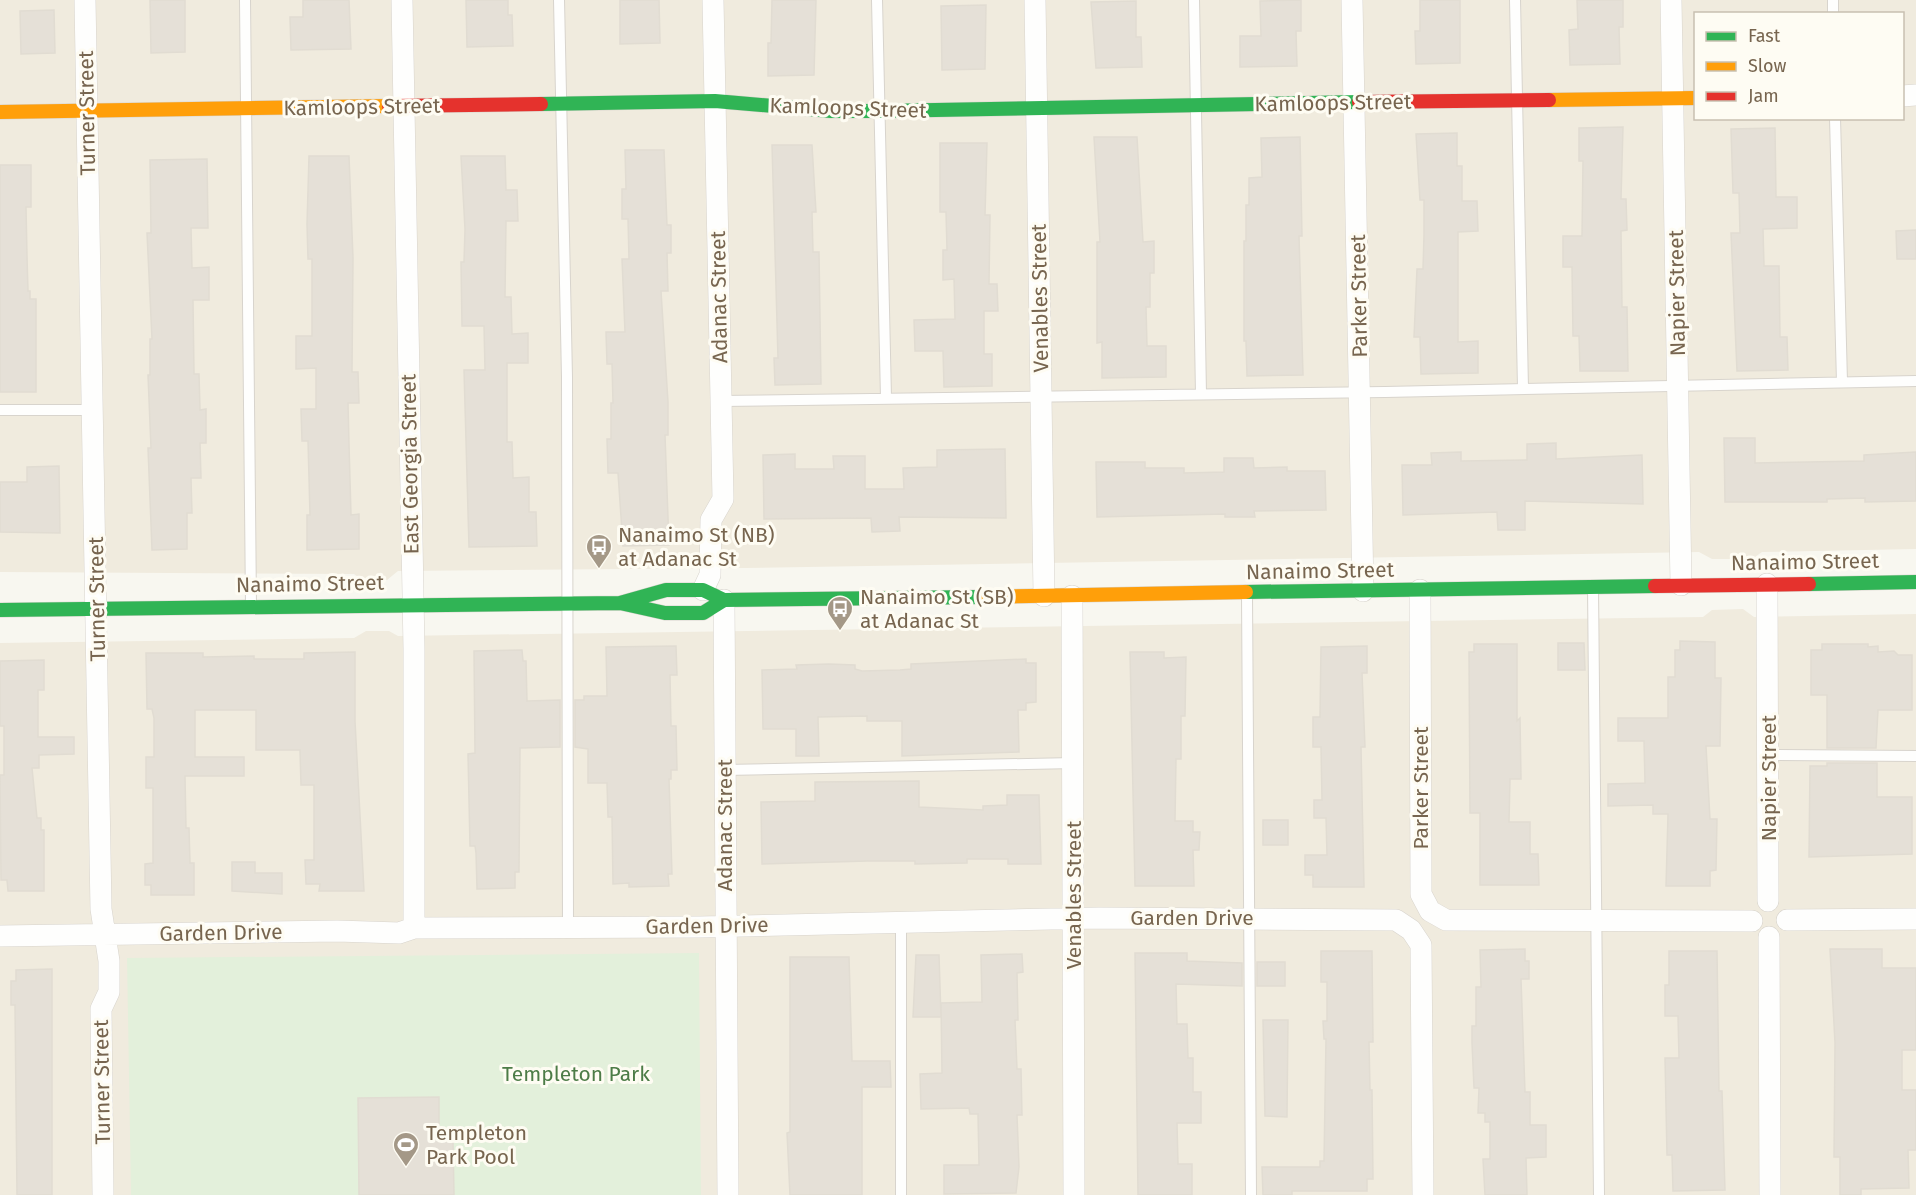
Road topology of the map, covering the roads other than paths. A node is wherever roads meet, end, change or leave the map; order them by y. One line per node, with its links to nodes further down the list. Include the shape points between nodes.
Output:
1 (85, 0): 21 (street, Turner Street)
2 (245, 0): 20 (lane)
3 (402, 0): 18 (street, East Georgia Street)
4 (559, 0): 17 (lane)
5 (713, 0): 15 (street, Adanac Street)
6 (877, 0): 23 (lane)
7 (1035, 0): 22 (street, Venables Street)
8 (1194, 0): 19 (lane)
9 (1352, 0): 16 (street, Parker Street)
10 (1515, 0): 14 (lane)
11 (1671, 0): 12 (street, Napier Street)
12 (1673, 99): 13 (main road, Kamloops Street); 14 (main road, Kamloops Street); 28 (street, Napier Street)
13 (1694, 99)
14 (1517, 100): 16 (main road, Kamloops Street); 29 (lane)
15 (715, 102): 17 (main road, Kamloops Street); 23 (main road, Kamloops Street); 34 (street, Adanac Street)
16 (1354, 102): 19 (main road, Kamloops Street); 30 (street, Parker Street)
17 (560, 104): 18 (main road, Kamloops Street); 48 (lane)
18 (404, 106): 20 (main road, Kamloops Street); 50 (street, East Georgia Street)
19 (1197, 107): 22 (main road, Kamloops Street); 31 (lane)
20 (247, 108): 21 (main road, Kamloops Street); 51 (lane)
21 (87, 110): 24 (main road, Kamloops Street); 36 (street, Turner Street)
22 (1037, 110): 23 (main road, Kamloops Street); 32 (street, Venables Street)
23 (880, 111): 33 (lane)
24 (0, 112)
25 (1835, 120): 27 (lane)
26 (1916, 381): 27 (lane)
27 (1842, 382): 28 (lane)
28 (1680, 386): 29 (lane); 39 (street, Napier Street)
29 (1523, 388): 30 (lane)
30 (1361, 392): 31 (lane); 43 (street, Parker Street)
31 (1201, 394): 32 (lane)
32 (1042, 397): 33 (lane); 45 (street, Venables Street)
33 (886, 398): 34 (lane)
34 (722, 401): 41 (street, Adanac Street, via 723,499 711,520 710,575)
35 (0, 410): 36 (lane)
36 (93, 410): 52 (street, Turner Street)
37 (1916, 582): 38 (main road, Nanaimo Street)
38 (1767, 584): 39 (main road, Nanaimo Street); 54 (street, Napier Street)
39 (1681, 585): 40 (main road, Nanaimo Street)
40 (1593, 587): 42 (main road, Nanaimo Street); 63 (lane)
41 (703, 590): 47 (main road, Nanaimo Street); 49 (main road, Nanaimo Street, via 666,590)
42 (1420, 590): 43 (main road, Nanaimo Street); 63 (street, Parker Street, via 1420,894 1430,911 1446,920)
43 (1363, 591): 44 (main road, Nanaimo Street)
44 (1247, 592): 46 (main road, Nanaimo Street); 59 (lane)
45 (1044, 596): 46 (main road, Nanaimo Street); 47 (main road, Nanaimo Street)
46 (1072, 596): 56 (street, Venables Street)
47 (724, 600): 49 (main road, Nanaimo Street, via 703,613 665,613); 57 (street, Adanac Street)
48 (568, 603): 49 (main road, Nanaimo Street); 50 (main road, Nanaimo Street); 66 (lane)
49 (620, 603)
50 (413, 604): 51 (main road, Nanaimo Street); 68 (street, East Georgia Street)
51 (251, 605): 52 (main road, Nanaimo Street)
52 (97, 607): 53 (main road, Nanaimo Street); 69 (street, Turner Street, via 101,909)
53 (0, 610)
54 (1769, 755): 55 (lane); 58 (street, Napier Street)
55 (1916, 756)
56 (1074, 763): 57 (lane); 60 (street, Venables Street)
57 (725, 770): 67 (street, Adanac Street)
58 (1768, 901): 62 (street, via 1782,907); 64 (street, via 1756,908)
59 (1249, 918): 60 (street, Garden Drive); 76 (lane); 77 (street, Garden Drive, via 1396,920 1411,930 1421,945)
60 (1074, 919): 65 (street, Garden Drive); 75 (street, Venables Street)
61 (1916, 919): 62 (street)
62 (1787, 920): 71 (street, via 1782,932)
63 (1595, 921): 64 (street); 78 (lane)
64 (1752, 921): 71 (street, via 1758,932)
65 (901, 922): 67 (street, Garden Drive); 74 (lane)
66 (568, 926): 67 (street, Garden Drive); 68 (street, Garden Drive)
67 (726, 927): 73 (street, Adanac Street)
68 (414, 928): 69 (street, Garden Drive, via 399,933)
69 (105, 935): 70 (street, Garden Drive); 72 (street, Turner Street, via 109,992 101,1009)
70 (0, 936)
71 (1769, 937): 79 (street)
72 (103, 1195)
73 (728, 1195)
74 (901, 1195)
75 (1074, 1195)
76 (1251, 1195)
77 (1423, 1195)
78 (1599, 1195)
79 (1770, 1195)

